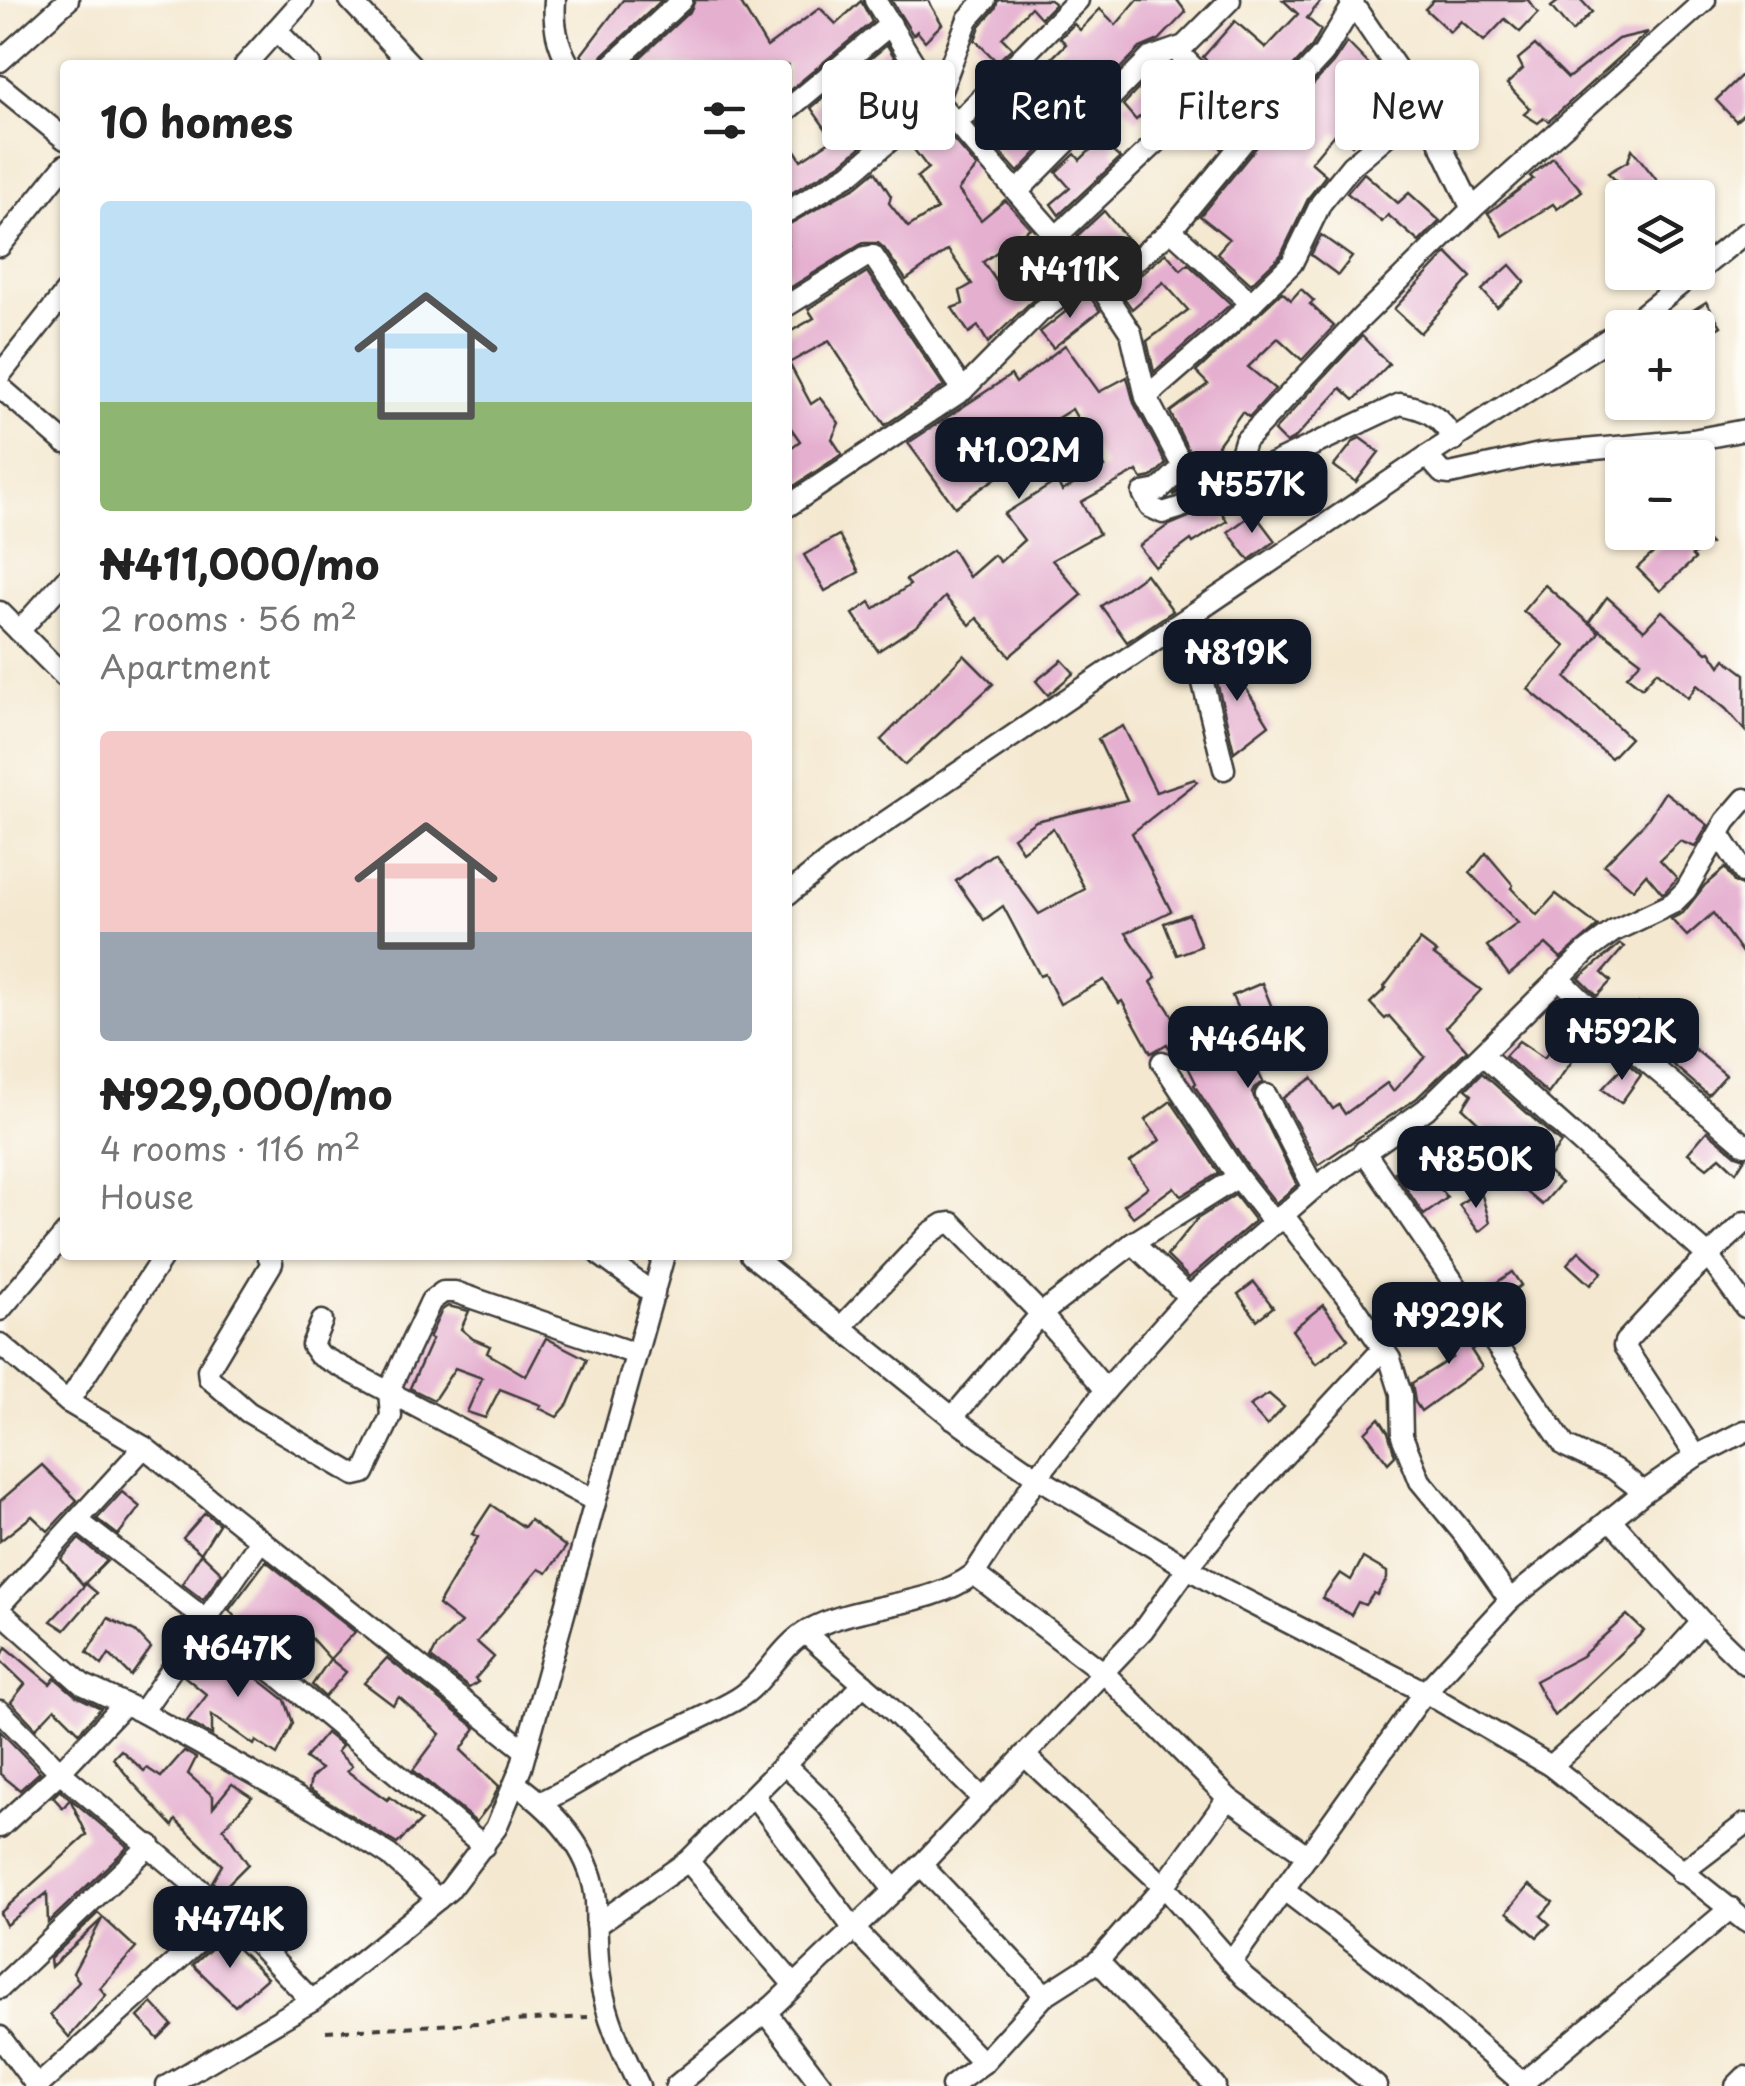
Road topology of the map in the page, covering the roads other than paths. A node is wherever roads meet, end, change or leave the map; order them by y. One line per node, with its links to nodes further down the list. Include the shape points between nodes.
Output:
1 (68, 0): 24 (street)
2 (303, 0): 13 (street)
3 (350, 0): 17 (street)
4 (555, 0): 18 (street, via 553,20)
5 (682, 0): 19 (street)
6 (876, 0): 12 (street)
7 (985, 0): 21 (street, via 968,19)
8 (1078, 0): 28 (street)
9 (1230, 0): 14 (street)
10 (1706, 0): 38 (street)
11 (1351, 2): 23 (street); 25 (street)
12 (891, 24): 20 (street); 27 (street)
13 (276, 30): 15 (street); 16 (street)
14 (1176, 50): 22 (street); 36 (street, via 1140,68)
15 (249, 60)
16 (305, 60)
17 (407, 60)
18 (566, 60)
19 (617, 60)
20 (913, 60)
21 (953, 60)
22 (1185, 60)
23 (1391, 60)
24 (0, 61)
25 (1315, 63)
26 (0, 86): 29 (street)
27 (792, 106)
28 (956, 124): 36 (street)
29 (60, 136)
30 (879, 150): 37 (street)
31 (1148, 150): 41 (street)
32 (1237, 150): 39 (street)
33 (1370, 150): 48 (street, via 1321,203 1292,262)
34 (1443, 150): 38 (street)
35 (60, 171): 42 (street)
36 (1017, 192): 41 (street)
37 (792, 208)
38 (1472, 209): 59 (street, via 1246,441)
39 (1171, 230): 44 (street); 48 (street)
40 (1745, 233): 43 (street)
41 (1057, 236): 44 (street)
42 (0, 246)
43 (1715, 257)
44 (1096, 282): 53 (street, via 1040,312); 54 (street, via 1131,333)
45 (1674, 290): 49 (street)
46 (60, 298): 51 (street)
47 (792, 303): 53 (street, via 873,256)
48 (1252, 304): 54 (street)
49 (1648, 310)
50 (1605, 341): 57 (street)
51 (0, 374)
52 (0, 388): 56 (street)
53 (963, 390): 60 (street)
54 (1146, 398): 59 (street, via 1183,467 1159,490 1143,493 1150,507 1163,513)
55 (1745, 430): 58 (street, via 1555,452 1450,474)
56 (60, 438)
57 (1454, 440): 58 (street); 59 (street, via 1430,411 1400,404)
58 (1427, 456): 63 (street)
59 (1232, 483)
60 (792, 503)
61 (60, 585): 64 (street)
62 (0, 612): 64 (street)
63 (1187, 618): 66 (street, via 1184,632 1197,658); 70 (street)
64 (19, 630): 65 (street)
65 (60, 672)
66 (1224, 769)
67 (1745, 799): 68 (street)
68 (1719, 834): 69 (street); 71 (street, via 1673,902 1614,931)
69 (1745, 874)
70 (792, 891)
71 (1559, 978): 72 (street); 75 (street)
72 (1483, 1055): 76 (street, via 1426,1108); 83 (street)
73 (1162, 1062): 77 (street)
74 (1266, 1095): 78 (street)
75 (1745, 1146)
76 (1364, 1151): 78 (street); 107 (street, via 1564,1446)
77 (1238, 1177): 79 (street); 82 (street)
78 (1314, 1188): 79 (street)
79 (1279, 1219): 90 (street); 97 (street)
80 (1745, 1222): 83 (street)
81 (60, 1240): 92 (street)
82 (1134, 1243): 90 (street); 93 (street)
83 (1708, 1256): 91 (street); 105 (street, via 1624,1346)
84 (161, 1260): 101 (street)
85 (270, 1260): 99 (street, via 208,1370 215,1386 358,1475 391,1416)
86 (607, 1260): 89 (street)
87 (663, 1260): 89 (street)
88 (757, 1260): 95 (street)
89 (654, 1294): 98 (street)
90 (1189, 1297): 100 (street)
91 (1745, 1307)
92 (0, 1310)
93 (1041, 1314): 95 (street, via 952,1222 930,1233); 100 (street); 102 (street)
94 (322, 1321): 99 (street, via 312,1345 319,1356)
95 (842, 1326): 102 (street)
96 (0, 1344): 101 (street)
97 (1383, 1349): 112 (street); 114 (street, via 1401,1394 1402,1436 1420,1481)
98 (636, 1354): 99 (street, via 442,1292 431,1300); 108 (street)
99 (390, 1390): 108 (street)
100 (1106, 1390): 106 (street)
101 (68, 1402): 104 (street)
102 (952, 1418): 106 (street)
103 (1745, 1431): 105 (street)
104 (144, 1447): 110 (street); 111 (street)
105 (1696, 1456): 107 (street)
106 (1037, 1478): 112 (street); 113 (street)
107 (1644, 1492): 109 (street)
108 (595, 1501): 125 (street)
109 (1610, 1519): 114 (street); 117 (street)
110 (78, 1521): 115 (street); 116 (street)
111 (262, 1540): 116 (street); 125 (street)
112 (1188, 1566): 120 (street); 122 (street)
113 (974, 1574): 118 (street, via 936,1593); 120 (street)
114 (1510, 1600): 122 (street)
115 (0, 1608): 123 (street, via 82,1684)
116 (205, 1620): 123 (street); 138 (street)
117 (1702, 1622): 119 (street); 128 (street, via 1658,1672)
118 (805, 1633): 121 (street); 134 (street, via 738,1699)
119 (1745, 1664)
120 (1104, 1673): 126 (street); 132 (street)
121 (864, 1684): 127 (street); 133 (street)
122 (1424, 1692): 128 (street); 139 (street)
123 (133, 1708): 129 (street); 146 (street, via 316,1808 388,1855)
124 (0, 1711): 129 (street)
125 (526, 1752): 130 (street)
126 (1024, 1755): 133 (street); 143 (street)
127 (784, 1764): 131 (street); 145 (street, via 826,1804)
128 (1550, 1766): 142 (street)
129 (60, 1772): 136 (street); 137 (street)
130 (516, 1784): 134 (street); 138 (street)
131 (754, 1796): 140 (street); 150 (street)
132 (1228, 1798): 139 (street); 143 (street)
133 (983, 1799): 141 (street)
134 (541, 1802): 149 (street, via 583,1855)
135 (1745, 1824): 142 (street)
136 (0, 1827)
137 (150, 1845): 147 (street); 154 (street)
138 (484, 1846): 146 (street)
139 (1308, 1856): 144 (street)
140 (688, 1861): 149 (street); 153 (street)
141 (921, 1864): 145 (street); 155 (street)
142 (1681, 1873): 148 (street)
143 (1164, 1886): 151 (street); 152 (street)
144 (1283, 1889): 152 (street); 163 (street, via 1418,1992)
145 (895, 1891): 150 (street)
146 (438, 1899): 156 (street)
147 (229, 1914): 156 (street); 164 (street)
148 (1738, 1915): 163 (street)
149 (596, 1925): 165 (street, via 608,2016)
150 (854, 1929): 153 (street); 159 (street)
151 (1098, 1961): 155 (street); 169 (street)
152 (1232, 1961): 162 (street)
153 (794, 1986): 157 (street)
154 (0, 1988)
155 (1044, 1994): 159 (street)
156 (312, 2000): 161 (street)
157 (766, 2012): 166 (street); 167 (street)
158 (0, 2038): 164 (street)
159 (982, 2063): 168 (street)
160 (1745, 2076): 170 (street)
161 (181, 2083)
162 (1368, 2083)
163 (1523, 2085)
164 (37, 2086)
165 (640, 2086)
166 (676, 2086)
167 (822, 2086)
168 (952, 2086)
169 (1215, 2086)
170 (1736, 2086)

